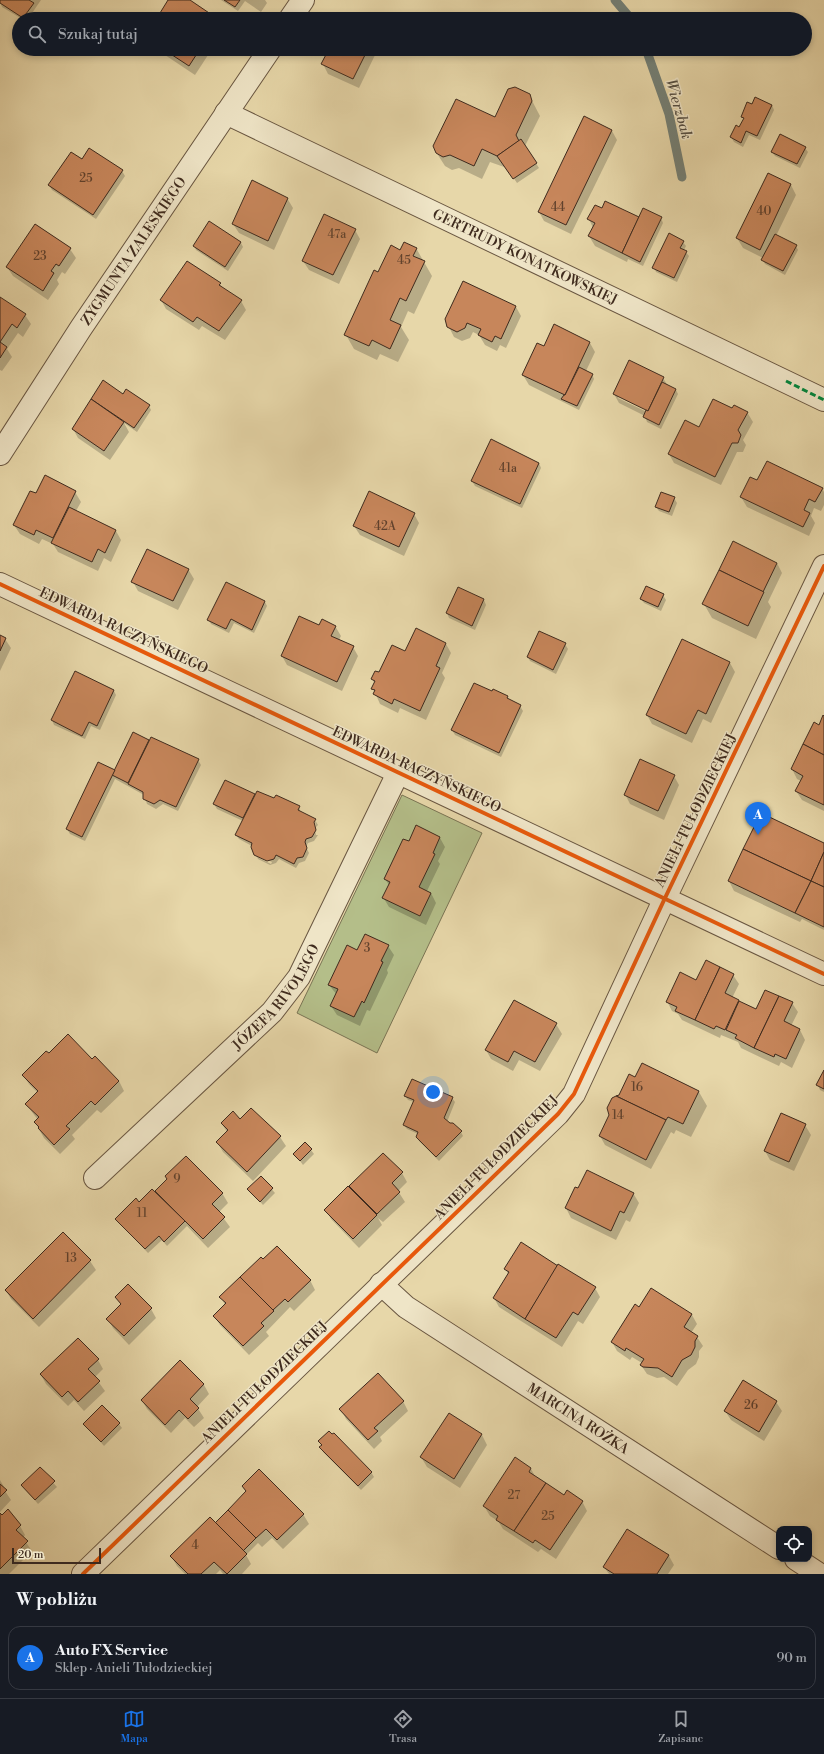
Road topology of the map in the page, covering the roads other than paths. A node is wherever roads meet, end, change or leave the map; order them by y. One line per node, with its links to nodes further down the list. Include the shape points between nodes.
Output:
1 (302, 0): 2 (street)
2 (294, 12)
3 (265, 56): 4 (street, ZYGMUNTA ZALESKIEGO)
4 (226, 114): 5 (street, GERTRUDY KONATKOWSKIEJ); 6 (street, ZYGMUNTA ZALESKIEGO, via 81,328)
5 (824, 400)
6 (0, 454)
7 (824, 566): 10 (street, ANIELI TUŁODZIECKIEJ)
8 (0, 584): 9 (street, EDWARDA RACZYŃSKIEGO)
9 (398, 773): 10 (street, EDWARDA RACZYŃSKIEGO); 12 (street, JÓZEFA RIVOLEGO, via 299,977 272,1012)
10 (665, 898): 11 (street, EDWARDA RACZYŃSKIEGO); 13 (street, ANIELI TUŁODZIECKIEJ, via 574,1094 558,1114)
11 (824, 974)
12 (94, 1178)
13 (381, 1284): 14 (street, MARCINA ROŻKA, via 406,1307); 16 (street, ANIELI TUŁODZIECKIEJ)
14 (776, 1546)
15 (801, 1562): 17 (street)
16 (82, 1574)
17 (819, 1574)

